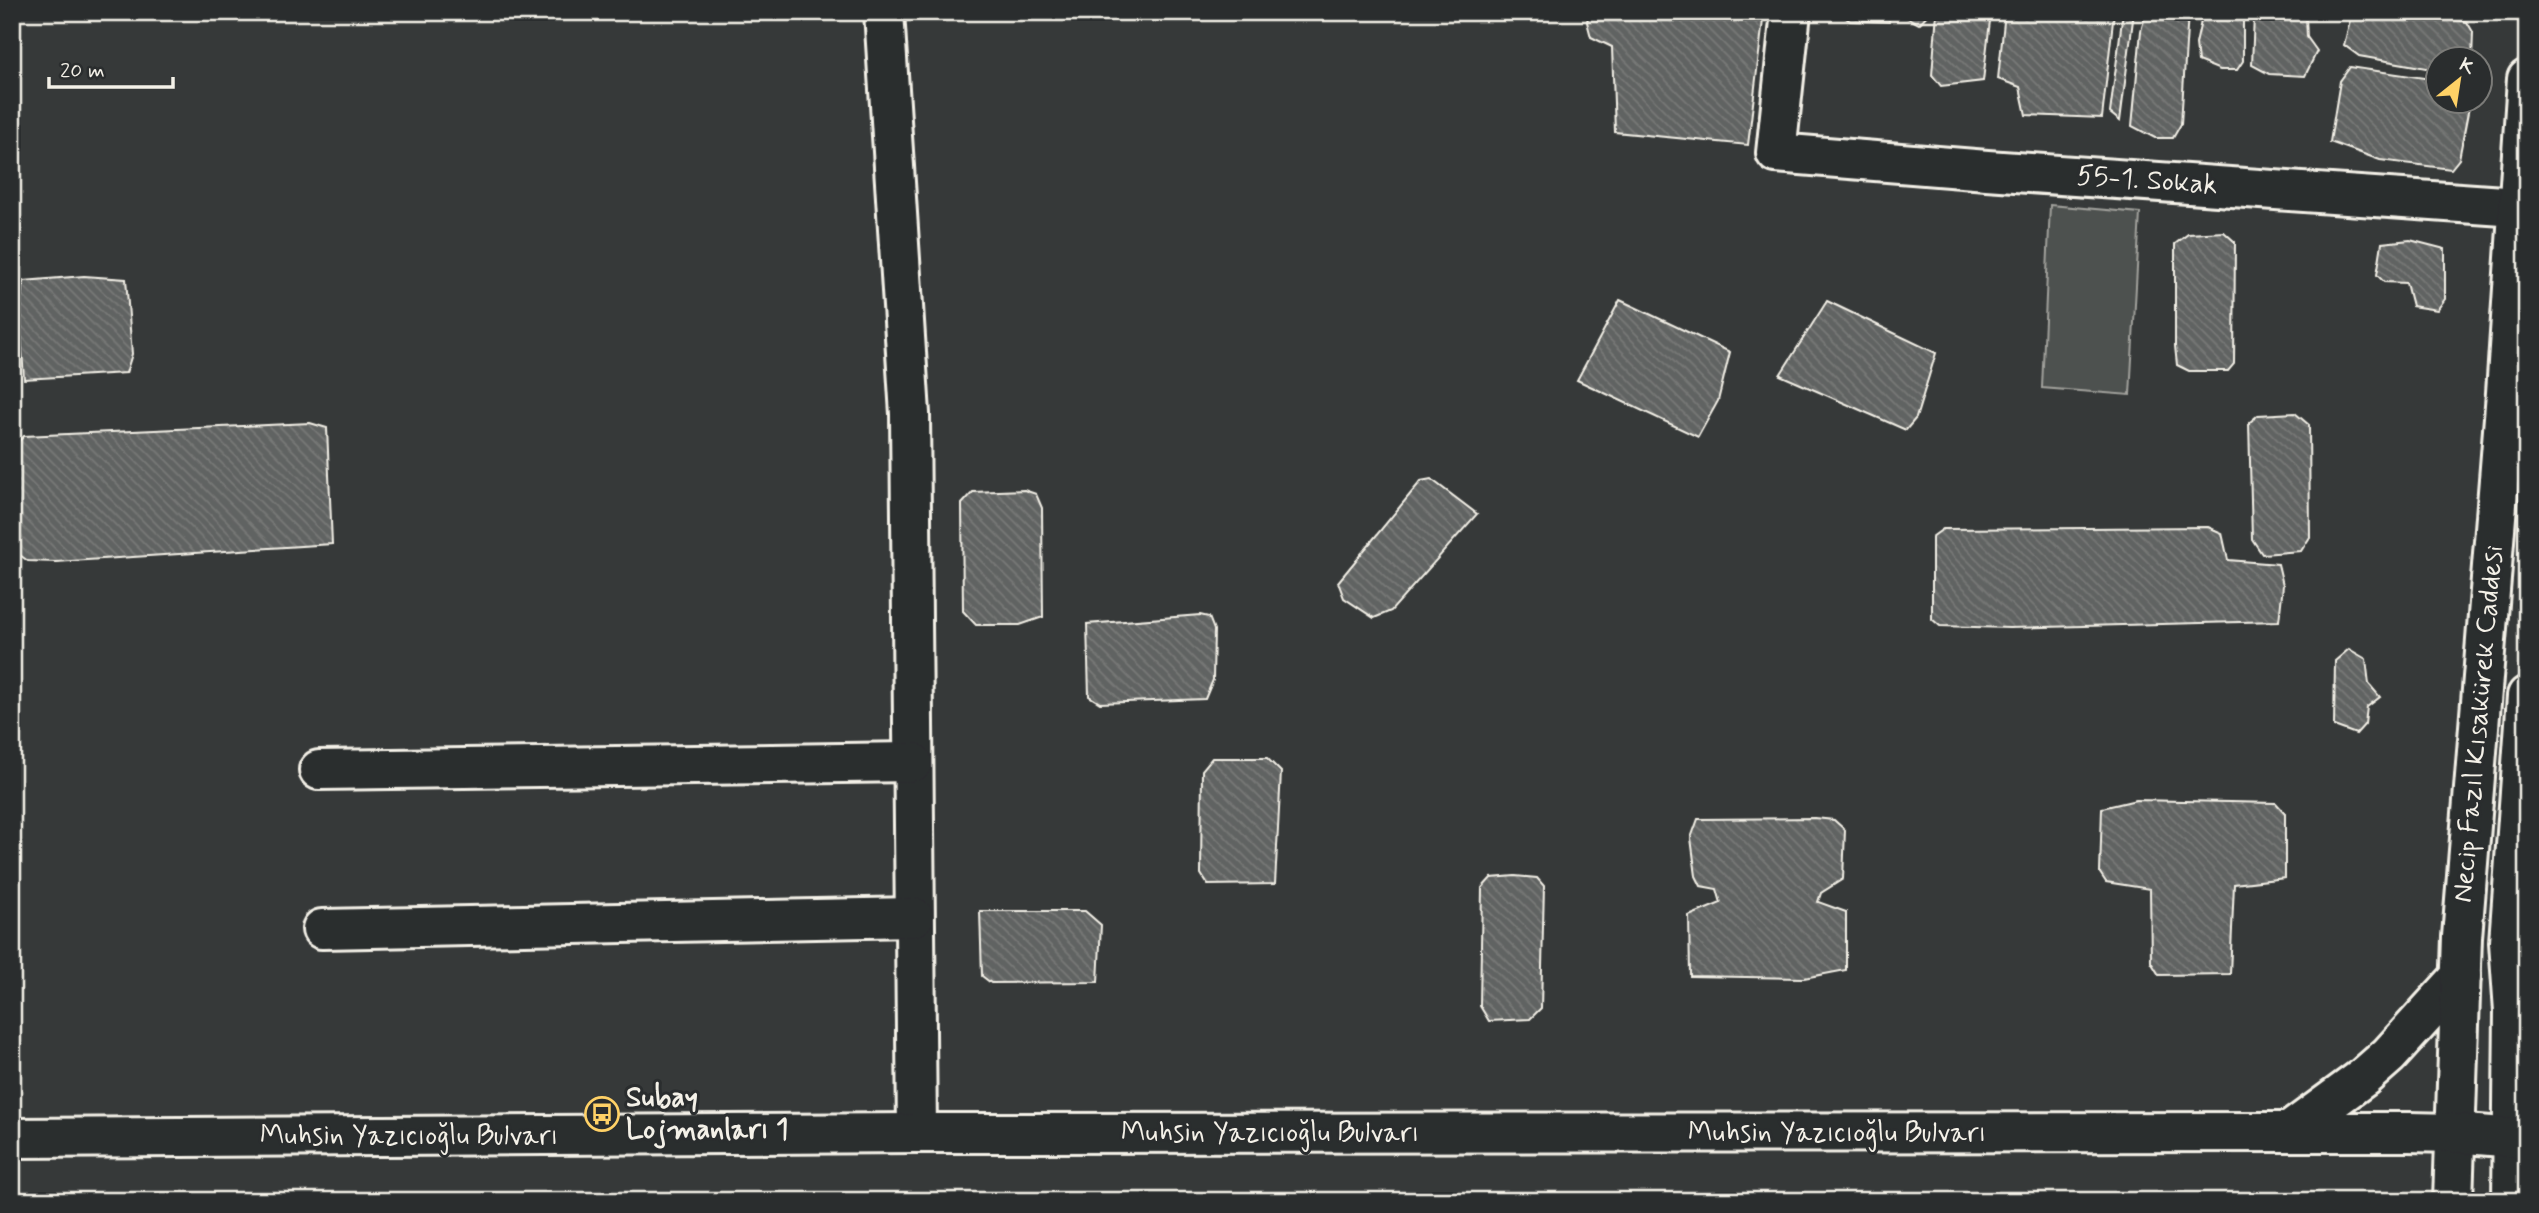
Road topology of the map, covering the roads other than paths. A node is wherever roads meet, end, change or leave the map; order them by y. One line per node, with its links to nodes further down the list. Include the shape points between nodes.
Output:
1 (884, 12): 6 (street, via 910,414)
2 (1791, 12): 4 (street, 55-1. Sokak, via 1776,153)
3 (2527, 79): 4 (street, Necip Fazıl Kısakürek Caddesi)
4 (2518, 206): 10 (street, Necip Fazıl Kısakürek Caddesi)
5 (2527, 696): 11 (street, Necip Fazıl Kısakürek Caddesi, via 2509,942)
6 (913, 762): 7 (street); 8 (street)
7 (319, 770)
8 (914, 917): 9 (street); 13 (street)
9 (323, 929)
10 (2461, 976): 12 (street, via 2389,1055); 14 (street, Necip Fazıl Kısakürek Caddesi)
11 (2520, 1019): 16 (street, Necip Fazıl Kısakürek Caddesi)
12 (2289, 1132): 13 (street, Muhsin Yazıcıoğlu Bulvarı); 14 (street, Muhsin Yazıcıoğlu Bulvarı)
13 (917, 1133): 15 (street, Muhsin Yazıcıoğlu Bulvarı)
14 (2454, 1133): 16 (street, Muhsin Yazıcıoğlu Bulvarı); 17 (street, Necip Fazıl Kısakürek Caddesi)
15 (12, 1138)
16 (2520, 1139): 18 (street, Necip Fazıl Kısakürek Caddesi)
17 (2453, 1201)
18 (2512, 1201)

